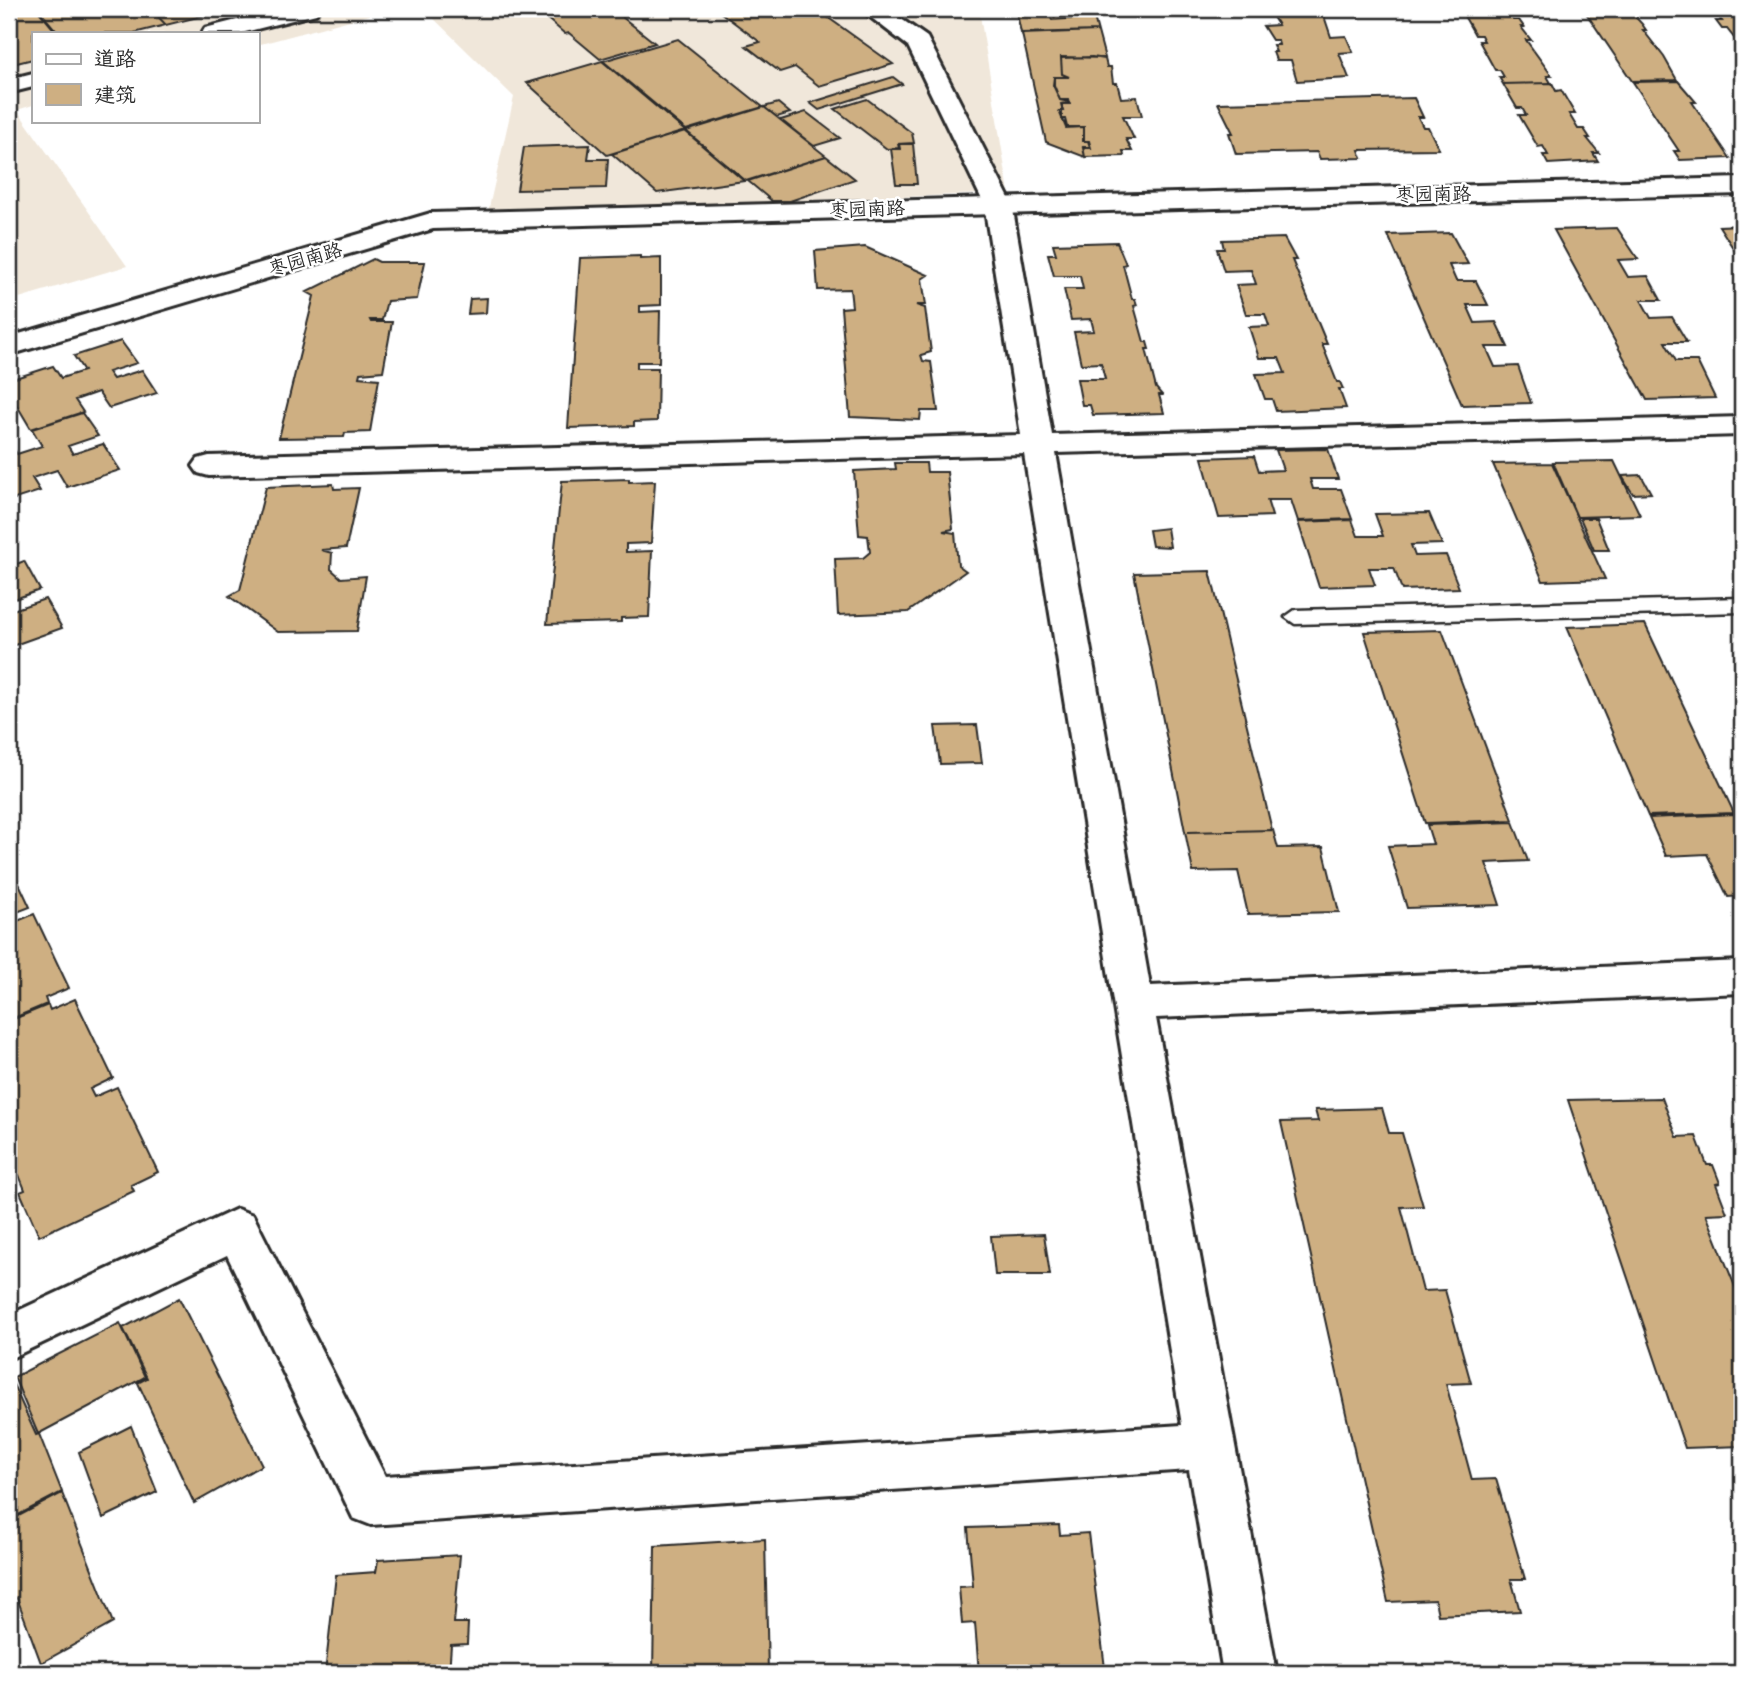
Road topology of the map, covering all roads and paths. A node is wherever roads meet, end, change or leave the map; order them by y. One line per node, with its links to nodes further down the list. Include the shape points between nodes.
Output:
1 (309, 9): 3 (street)
2 (872, 9): 7 (street, via 918,42)
3 (218, 32)
4 (32, 80): 5 (street)
5 (9, 86)
6 (1742, 186): 7 (street, 枣园南路)
7 (998, 204): 8 (street, 枣园南路, via 431,221); 10 (street)
8 (9, 346)
9 (1742, 426): 10 (street)
10 (1039, 445): 11 (street); 15 (street)
11 (209, 466)
12 (1742, 605): 13 (lane)
13 (1295, 617)
14 (1742, 977): 15 (street)
15 (1132, 1003): 17 (street)
16 (9, 1338): 17 (street, via 237,1229 372,1501)
17 (1210, 1446): 18 (street)
18 (1250, 1673)

